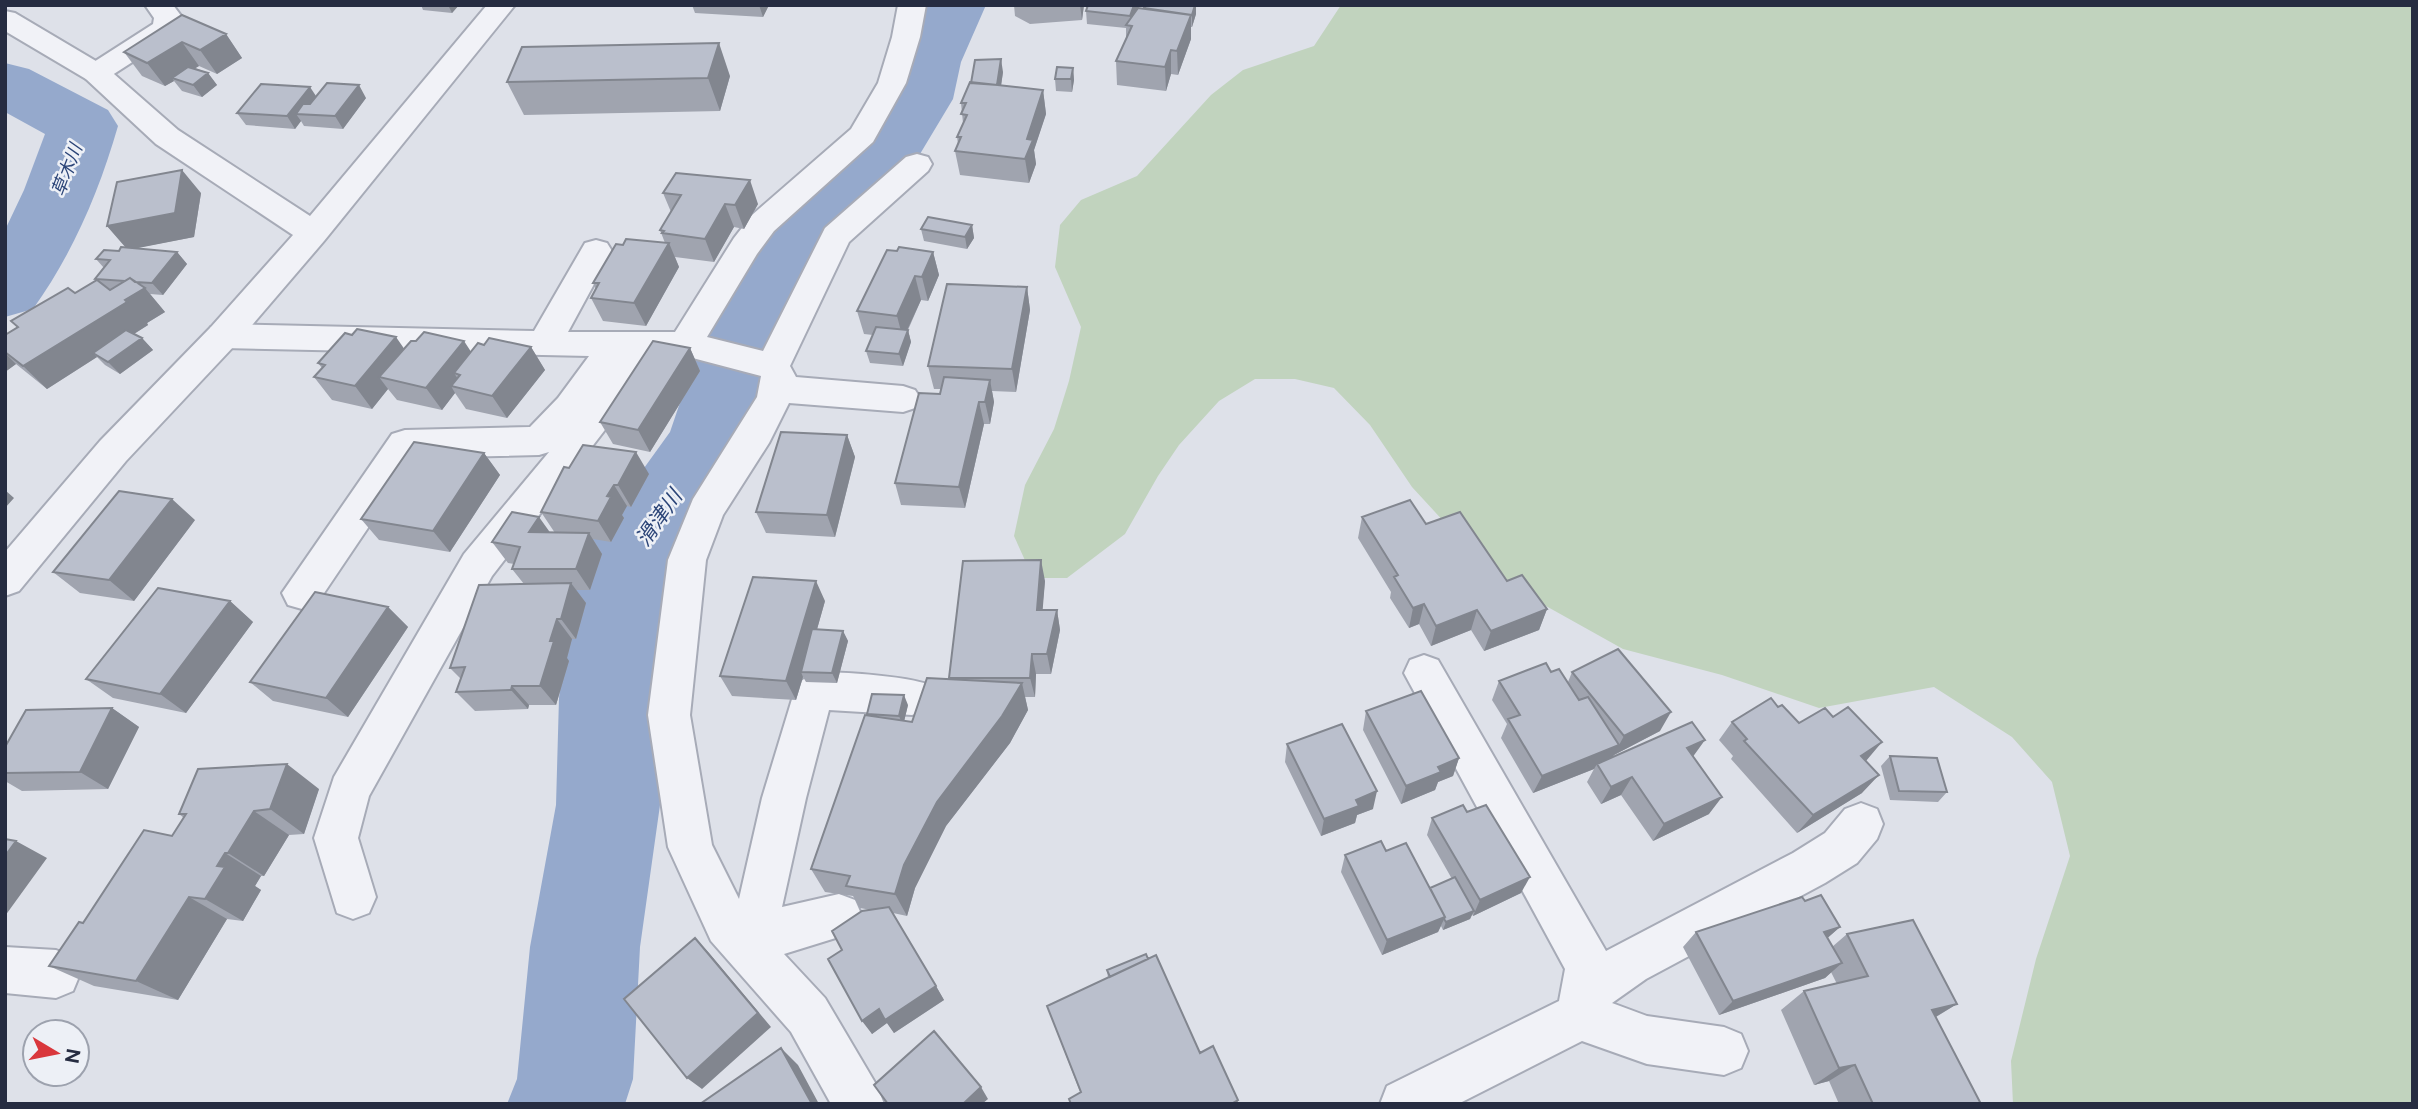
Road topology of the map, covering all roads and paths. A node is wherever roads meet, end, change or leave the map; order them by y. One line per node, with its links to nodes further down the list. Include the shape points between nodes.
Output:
1 (158, 5): 5 (street, via 168,16 166,28)
2 (502, 5): 7 (street)
3 (912, 5): 11 (street, via 892,83 862,135 763,223)
4 (5, 19): 5 (street)
5 (96, 73): 7 (street, via 167,137)
6 (917, 164): 12 (street, via 836,236)
7 (313, 233): 9 (street)
8 (596, 251): 10 (street)
9 (223, 336): 10 (street); 14 (street, via 113,451)
10 (544, 344): 11 (street)
11 (664, 345): 12 (street); 15 (street, via 570,407 539,441 405,444); 19 (street, via 478,565 349,791 336,838)
12 (770, 373): 13 (street); 21 (street, via 756,433 706,510 687,560 669,715 690,847 727,925)
13 (903, 399)
14 (5, 580)
15 (302, 593)
16 (1424, 673): 24 (street, via 1589,966)
17 (912, 697): 21 (street, via 819,691 811,699)
18 (1861, 824): 24 (street, via 1841,848 1809,868 1629,963)
19 (353, 897)
20 (839, 916): 21 (street, via 777,931)
21 (750, 950): 26 (street, via 808,1016)
22 (5, 970): 23 (street)
23 (56, 974)
24 (1582, 1005): 25 (street, via 1647,1040); 27 (street)
25 (1724, 1051)
26 (859, 1104)
27 (1405, 1104)

